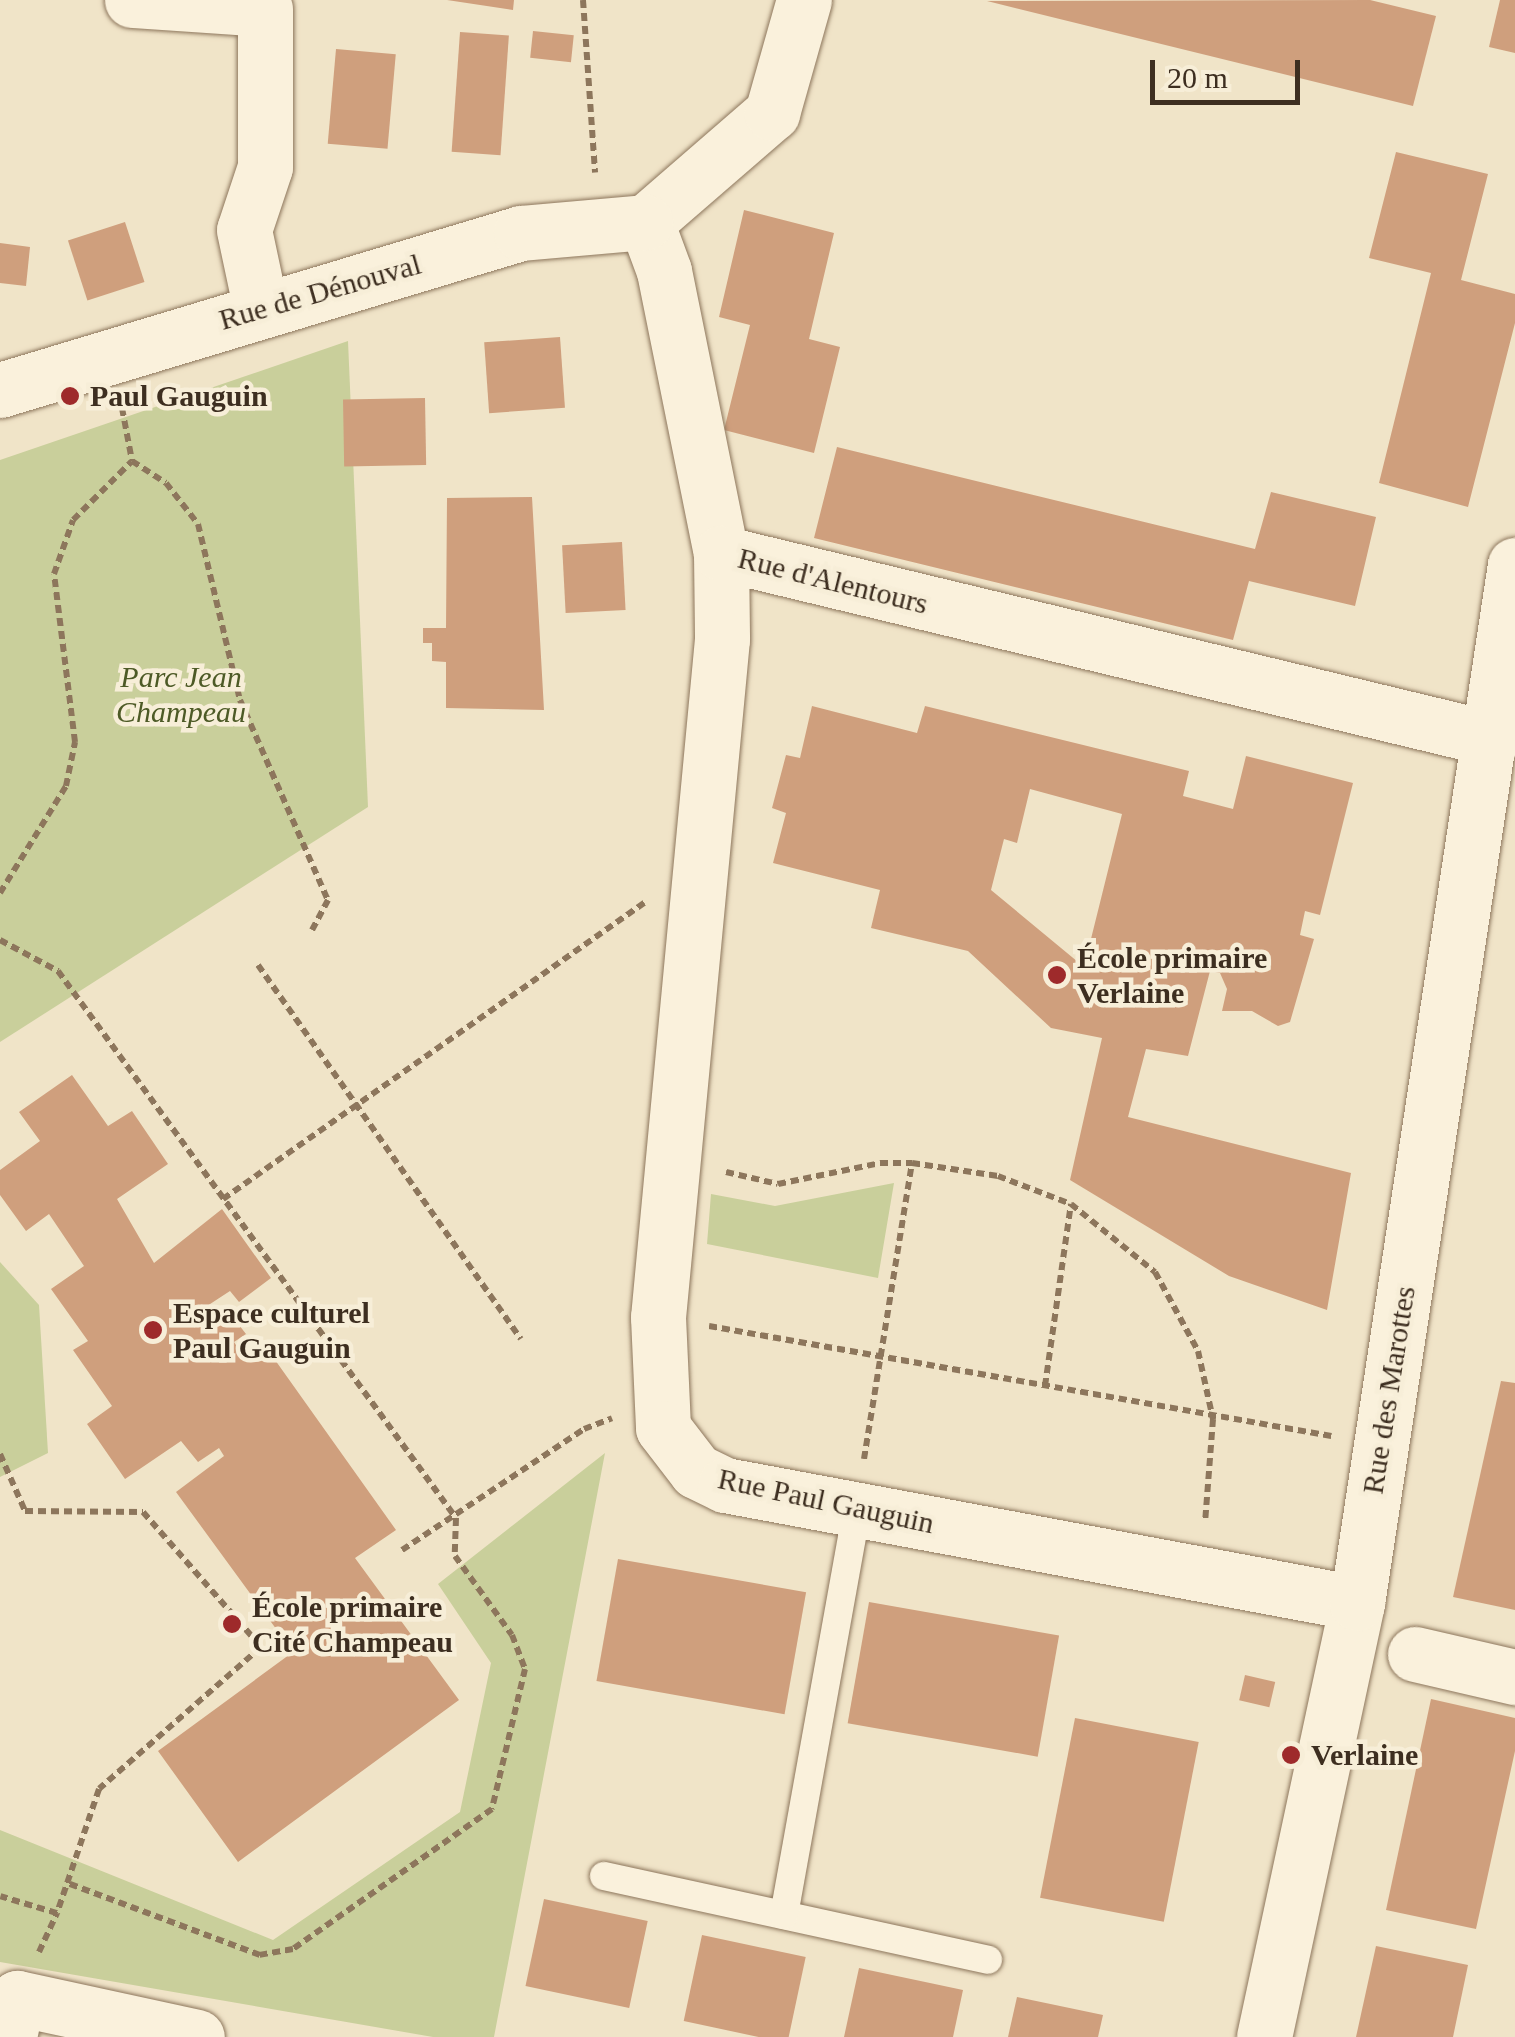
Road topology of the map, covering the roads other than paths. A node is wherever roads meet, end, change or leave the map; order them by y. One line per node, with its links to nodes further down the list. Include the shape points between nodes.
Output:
1 (132, 0): 4 (street, via 266,9 264,167 244,230)
2 (804, 0): 3 (street, via 772,113 744,143)
3 (621, 223): 4 (street, Rue de Dénouval, via 520,233); 6 (street, Rue d'Alentours, via 664,271)
4 (261, 310): 5 (street, Rue de Dénouval)
5 (0, 390)
6 (722, 552): 8 (street, Rue d'Alentours); 9 (street, Rue Paul Gauguin, via 722,639 658,1317 658,1401 664,1428 696,1470 725,1485)
7 (1515, 565): 8 (street, Rue des Marottes)
8 (1493, 739): 10 (street, Rue des Marottes)
9 (860, 1485): 10 (street, Rue Paul Gauguin); 14 (lane)
10 (1357, 1602): 18 (street, Rue des Marottes)
11 (1416, 1654): 12 (street)
12 (1515, 1677)
13 (604, 1876): 14 (lane)
14 (784, 1916): 15 (lane)
15 (988, 1960)
16 (9, 2037): 17 (street, via 17,1998)
17 (196, 2037)
18 (1264, 2037)

